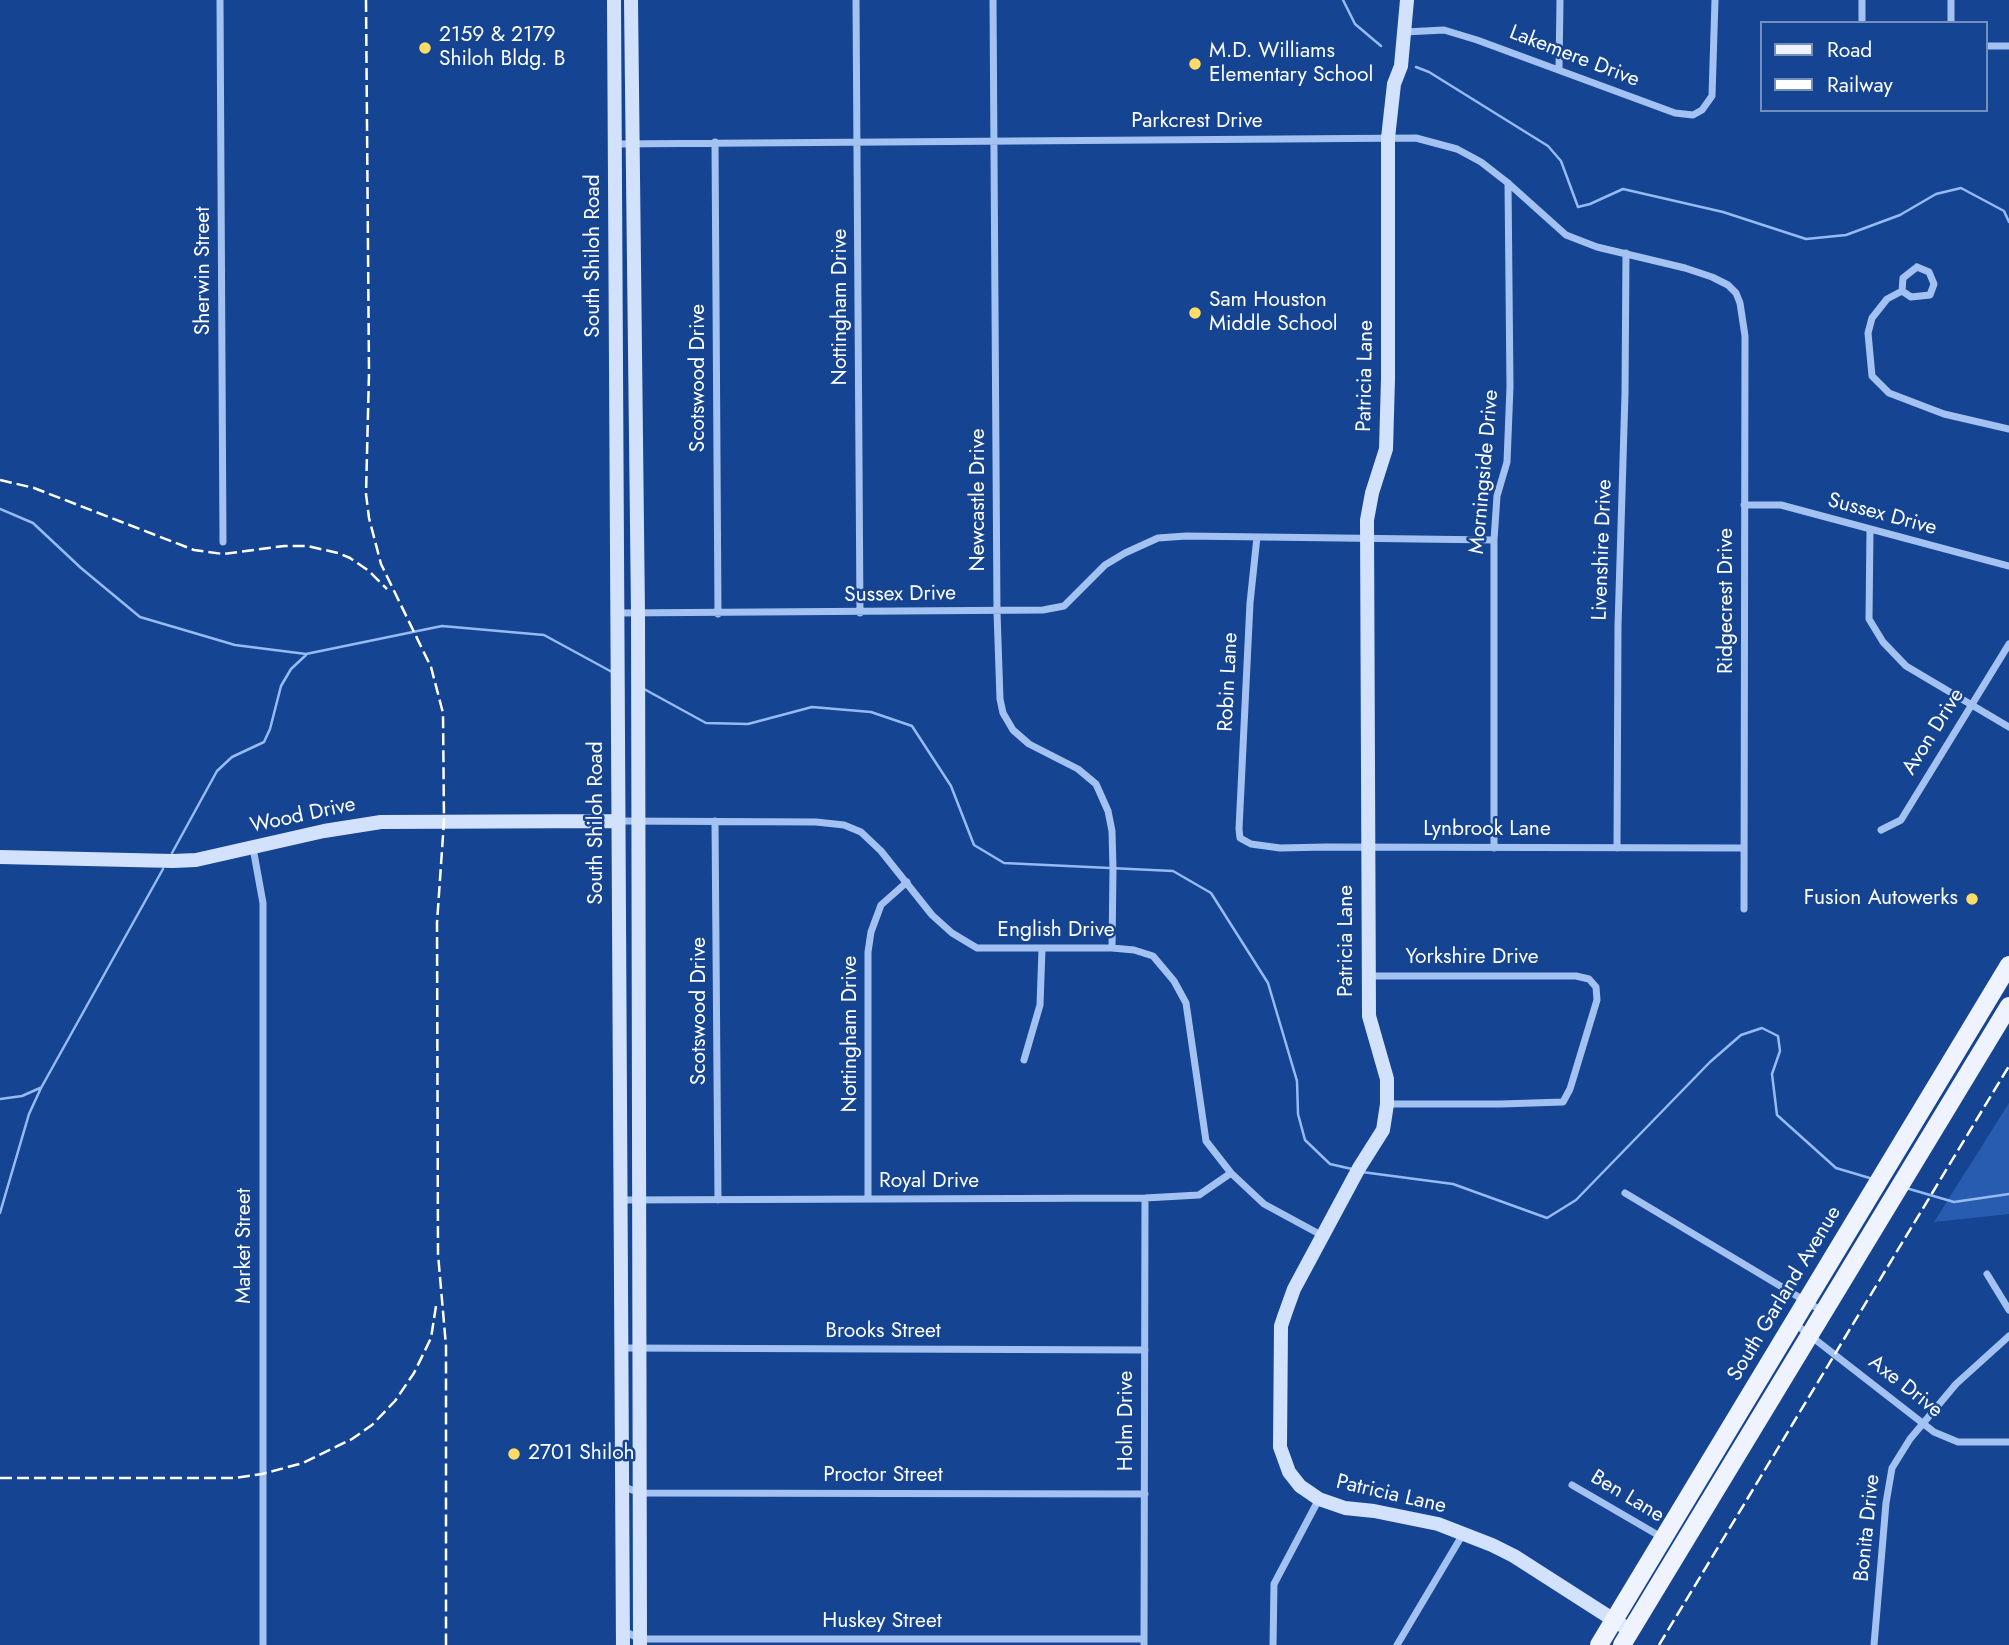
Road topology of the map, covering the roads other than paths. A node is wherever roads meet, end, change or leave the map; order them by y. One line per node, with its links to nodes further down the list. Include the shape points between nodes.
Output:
1 (219, 0): 33 (street, Sherwin Street)
2 (614, 0): 21 (main road, South Shiloh Road)
3 (631, 0): 22 (main road, South Shiloh Road)
4 (856, 0): 19 (street, Nottingham Drive)
5 (993, 0): 18 (street, Newcastle Drive)
6 (1407, 0): 13 (main road, Patricia Lane)
7 (1560, 0): 16 (street)
8 (1715, 0): 16 (street, Lakemere Drive, via 1712,96 1693,115 1675,113)
9 (1862, 0): 11 (street)
10 (1951, 0): 12 (street)
11 (1862, 21)
12 (1951, 21)
13 (1405, 32): 16 (street, Lakemere Drive, via 1444,30); 17 (main road, Patricia Lane)
14 (1988, 46): 15 (street)
15 (2009, 47)
16 (1559, 69)
17 (1388, 138): 18 (street, Parkcrest Drive); 23 (street, Parkcrest Drive, via 1416,138 1457,149); 31 (main road, Patricia Lane, via 1386,449 1372,493)
18 (994, 140): 19 (street, Parkcrest Drive); 35 (street, Newcastle Drive)
19 (857, 141): 20 (street, Parkcrest Drive); 38 (street, Nottingham Drive)
20 (715, 142): 22 (street, Parkcrest Drive); 39 (street, Scotswood Drive)
21 (614, 144): 22 (street, Parkcrest Drive); 36 (main road, South Shiloh Road)
22 (633, 144): 37 (main road, South Shiloh Road)
23 (1508, 183): 24 (street, Parkcrest Drive, via 1566,235); 32 (street, Morningside Drive, via 1510,387 1507,462 1497,496)
24 (1626, 253): 26 (street, Parkcrest Drive, via 1712,277); 51 (street, Livenshire Drive)
25 (1902, 291): 25 (street, via 1903,278 1917,267 1929,272 1934,284 1930,295 1911,297); 27 (street, via 1887,299 1872,318 1868,333 1872,376 1889,393 1944,414)
26 (1735, 293): 28 (street, Ridgecrest Drive, via 1745,336)
27 (2009, 429)
28 (1744, 505): 29 (street, Sussex Drive, via 1782,505); 52 (street, Ridgecrest Drive)
29 (1870, 530): 34 (street, Sussex Drive); 41 (street, via 1869,619 1906,666)
30 (1257, 537): 31 (street, Sussex Drive); 35 (street, Sussex Drive, via 1158,538 1105,565 1064,606); 46 (street, Robin Lane)
31 (1367, 539): 32 (street, Sussex Drive); 49 (main road, Patricia Lane)
32 (1494, 540): 50 (street, Morningside Drive)
33 (223, 542)
34 (2009, 566)
35 (997, 612): 38 (street, Sussex Drive); 56 (street, Newcastle Drive, via 1003,713 1029,744 1063,759 1096,784 1108,811)
36 (618, 613): 37 (street, Sussex Drive); 43 (main road, South Shiloh Road)
37 (638, 613): 39 (street, Sussex Drive); 44 (main road, South Shiloh Road)
38 (860, 613): 39 (street, Sussex Drive)
39 (718, 614)
40 (2009, 644): 41 (street, Avon Drive)
41 (1972, 705): 42 (street); 47 (street, Avon Drive, via 1901,820)
42 (2009, 727)
43 (617, 821): 44 (street, English Drive); 48 (main road, Wood Drive, via 381,822); 68 (main road, South Shiloh Road)
44 (639, 821): 45 (street, English Drive); 66 (main road, South Shiloh Road)
45 (715, 821): 54 (street, English Drive, via 844,825 861,832); 69 (street, Scotswood Drive)
46 (1239, 829): 49 (street, Lynbrook Lane, via 1241,838 1259,846)
47 (1881, 830)
48 (253, 848): 53 (main road, Wood Drive, via 173,861); 95 (street, Market Street, via 263,903)
49 (1368, 848): 50 (street, Lynbrook Lane); 59 (main road, Patricia Lane)
50 (1494, 848): 51 (street, Lynbrook Lane)
51 (1617, 848): 52 (street, Lynbrook Lane)
52 (1744, 848): 55 (street, Ridgecrest Drive)
53 (0, 857)
54 (907, 882): 57 (street, English Drive, via 942,924 977,948); 67 (street, Nottingham Drive, via 881,905 868,952)
55 (1744, 909)
56 (1112, 948): 57 (street, English Drive); 63 (street, English Drive, via 1153,956 1186,1003 1206,1141)
57 (1042, 949): 61 (street, via 1040,1005)
58 (2009, 965): 72 (main road, South Garland Avenue)
59 (1368, 976): 62 (main road, Patricia Lane, via 1369,1016 1387,1079); 62 (street, Yorkshire Drive, via 1576,976 1596,987 1597,1000 1563,1102)
60 (2009, 1006): 74 (main road, South Garland Avenue)
61 (1024, 1060)
62 (1387, 1104): 70 (main road, Patricia Lane, via 1383,1130)
63 (1231, 1173): 65 (street, Royal Drive, via 1199,1195); 70 (street, English Drive, via 1264,1204)
64 (1625, 1193): 72 (street)
65 (1145, 1198): 67 (street, Royal Drive); 80 (street, Holm Drive)
66 (640, 1199): 68 (street, Royal Drive); 69 (street, Royal Drive); 79 (main road, South Shiloh Road)
67 (868, 1199): 69 (street, Royal Drive)
68 (621, 1200): 78 (main road, South Shiloh Road)
69 (718, 1200)
70 (1324, 1236): 87 (main road, Patricia Lane, via 1294,1289 1281,1326 1280,1447 1289,1472)
71 (1987, 1274): 73 (street)
72 (1807, 1302): 74 (street); 75 (main road, South Garland Avenue)
73 (2009, 1310)
74 (1824, 1312): 76 (main road, South Garland Avenue)
75 (1793, 1323): 76 (street, Axe Drive); 89 (main road, South Garland Avenue)
76 (1810, 1335): 81 (street, Axe Drive); 92 (main road, South Garland Avenue)
77 (2009, 1336): 81 (street, Bonita Drive, via 1956,1384)
78 (621, 1348): 79 (street, Brooks Street); 84 (main road, South Shiloh Road)
79 (640, 1348): 80 (street, Brooks Street); 85 (main road, South Shiloh Road)
80 (1145, 1350): 86 (street, Holm Drive)
81 (1922, 1424): 82 (street, Axe Drive, via 1958,1442); 99 (street, Bonita Drive, via 1897,1456 1888,1481)
82 (2009, 1443)
83 (1572, 1485): 89 (street, Ben Lane)
84 (622, 1486): 85 (street, Proctor Street); 91 (main road, South Shiloh Road)
85 (640, 1493): 86 (street, Proctor Street); 93 (main road, South Shiloh Road)
86 (1144, 1494): 94 (street, Holm Drive)
87 (1319, 1499): 88 (main road, Patricia Lane, via 1438,1524); 96 (street, via 1274,1584)
88 (1463, 1534): 90 (main road, Patricia Lane, via 1514,1556); 97 (street)
89 (1664, 1539): 90 (main road, South Garland Avenue)
90 (1614, 1620): 92 (main road, Patricia Lane); 98 (main road, South Garland Avenue)
91 (623, 1637): 93 (street, Huskey Street)
92 (1627, 1638)
93 (640, 1642): 94 (street, Huskey Street)
94 (1144, 1642)
95 (263, 1645)
96 (1273, 1645)
97 (1396, 1645)
98 (1599, 1645)
99 (1874, 1645)

